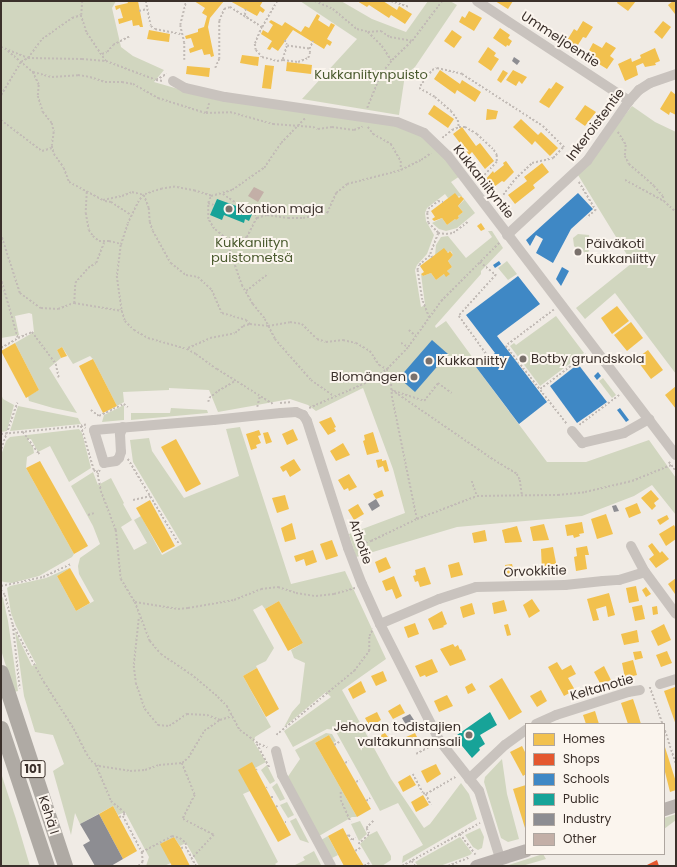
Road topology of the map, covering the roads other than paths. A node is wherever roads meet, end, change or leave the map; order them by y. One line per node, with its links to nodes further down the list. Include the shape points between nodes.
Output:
1 (477, 1): 4 (street, Ummeljoentie)
2 (676, 74): 4 (street, Inkeroistentie, via 650,83)
3 (173, 81): 5 (street, Kukkaniityntie, via 185,88 218,96 397,122 424,133 448,156)
4 (629, 101): 5 (street, Inkeroistentie, via 587,161)
5 (505, 238): 6 (street, Kukkaniityntie)
6 (649, 419): 8 (street, via 624,433 582,443); 9 (street, Kukkaniityntie)
7 (123, 428): 7 (street, Arhotie, via 94,430 103,467 118,460 121,452 120,434); 13 (street, Arhotie, via 281,413 296,412 304,415)
8 (572, 431)
9 (671, 457)
10 (631, 546): 11 (street)
11 (645, 572): 12 (street); 13 (street, Orvokkitie, via 606,581 565,585 484,586 468,589)
12 (676, 614)
13 (376, 624): 22 (street, Arhotie, via 439,740)
14 (1, 672): 29 (highway, Kehä I / 101)
15 (676, 679): 16 (street)
16 (660, 684)
17 (640, 690): 18 (street, Keltanotie, via 556,715)
18 (538, 723)
19 (1, 728): 28 (highway, Kehä I / 101)
20 (525, 731): 22 (street, via 505,745)
21 (276, 751): 30 (street, via 282,775)
22 (470, 778): 26 (street, Arhotie, via 478,791)
23 (676, 805): 24 (main road)
24 (665, 809)
25 (525, 850): 26 (main road)
26 (500, 858): 27 (main road)
27 (473, 860)
28 (47, 866)
29 (65, 866)
30 (331, 866)

